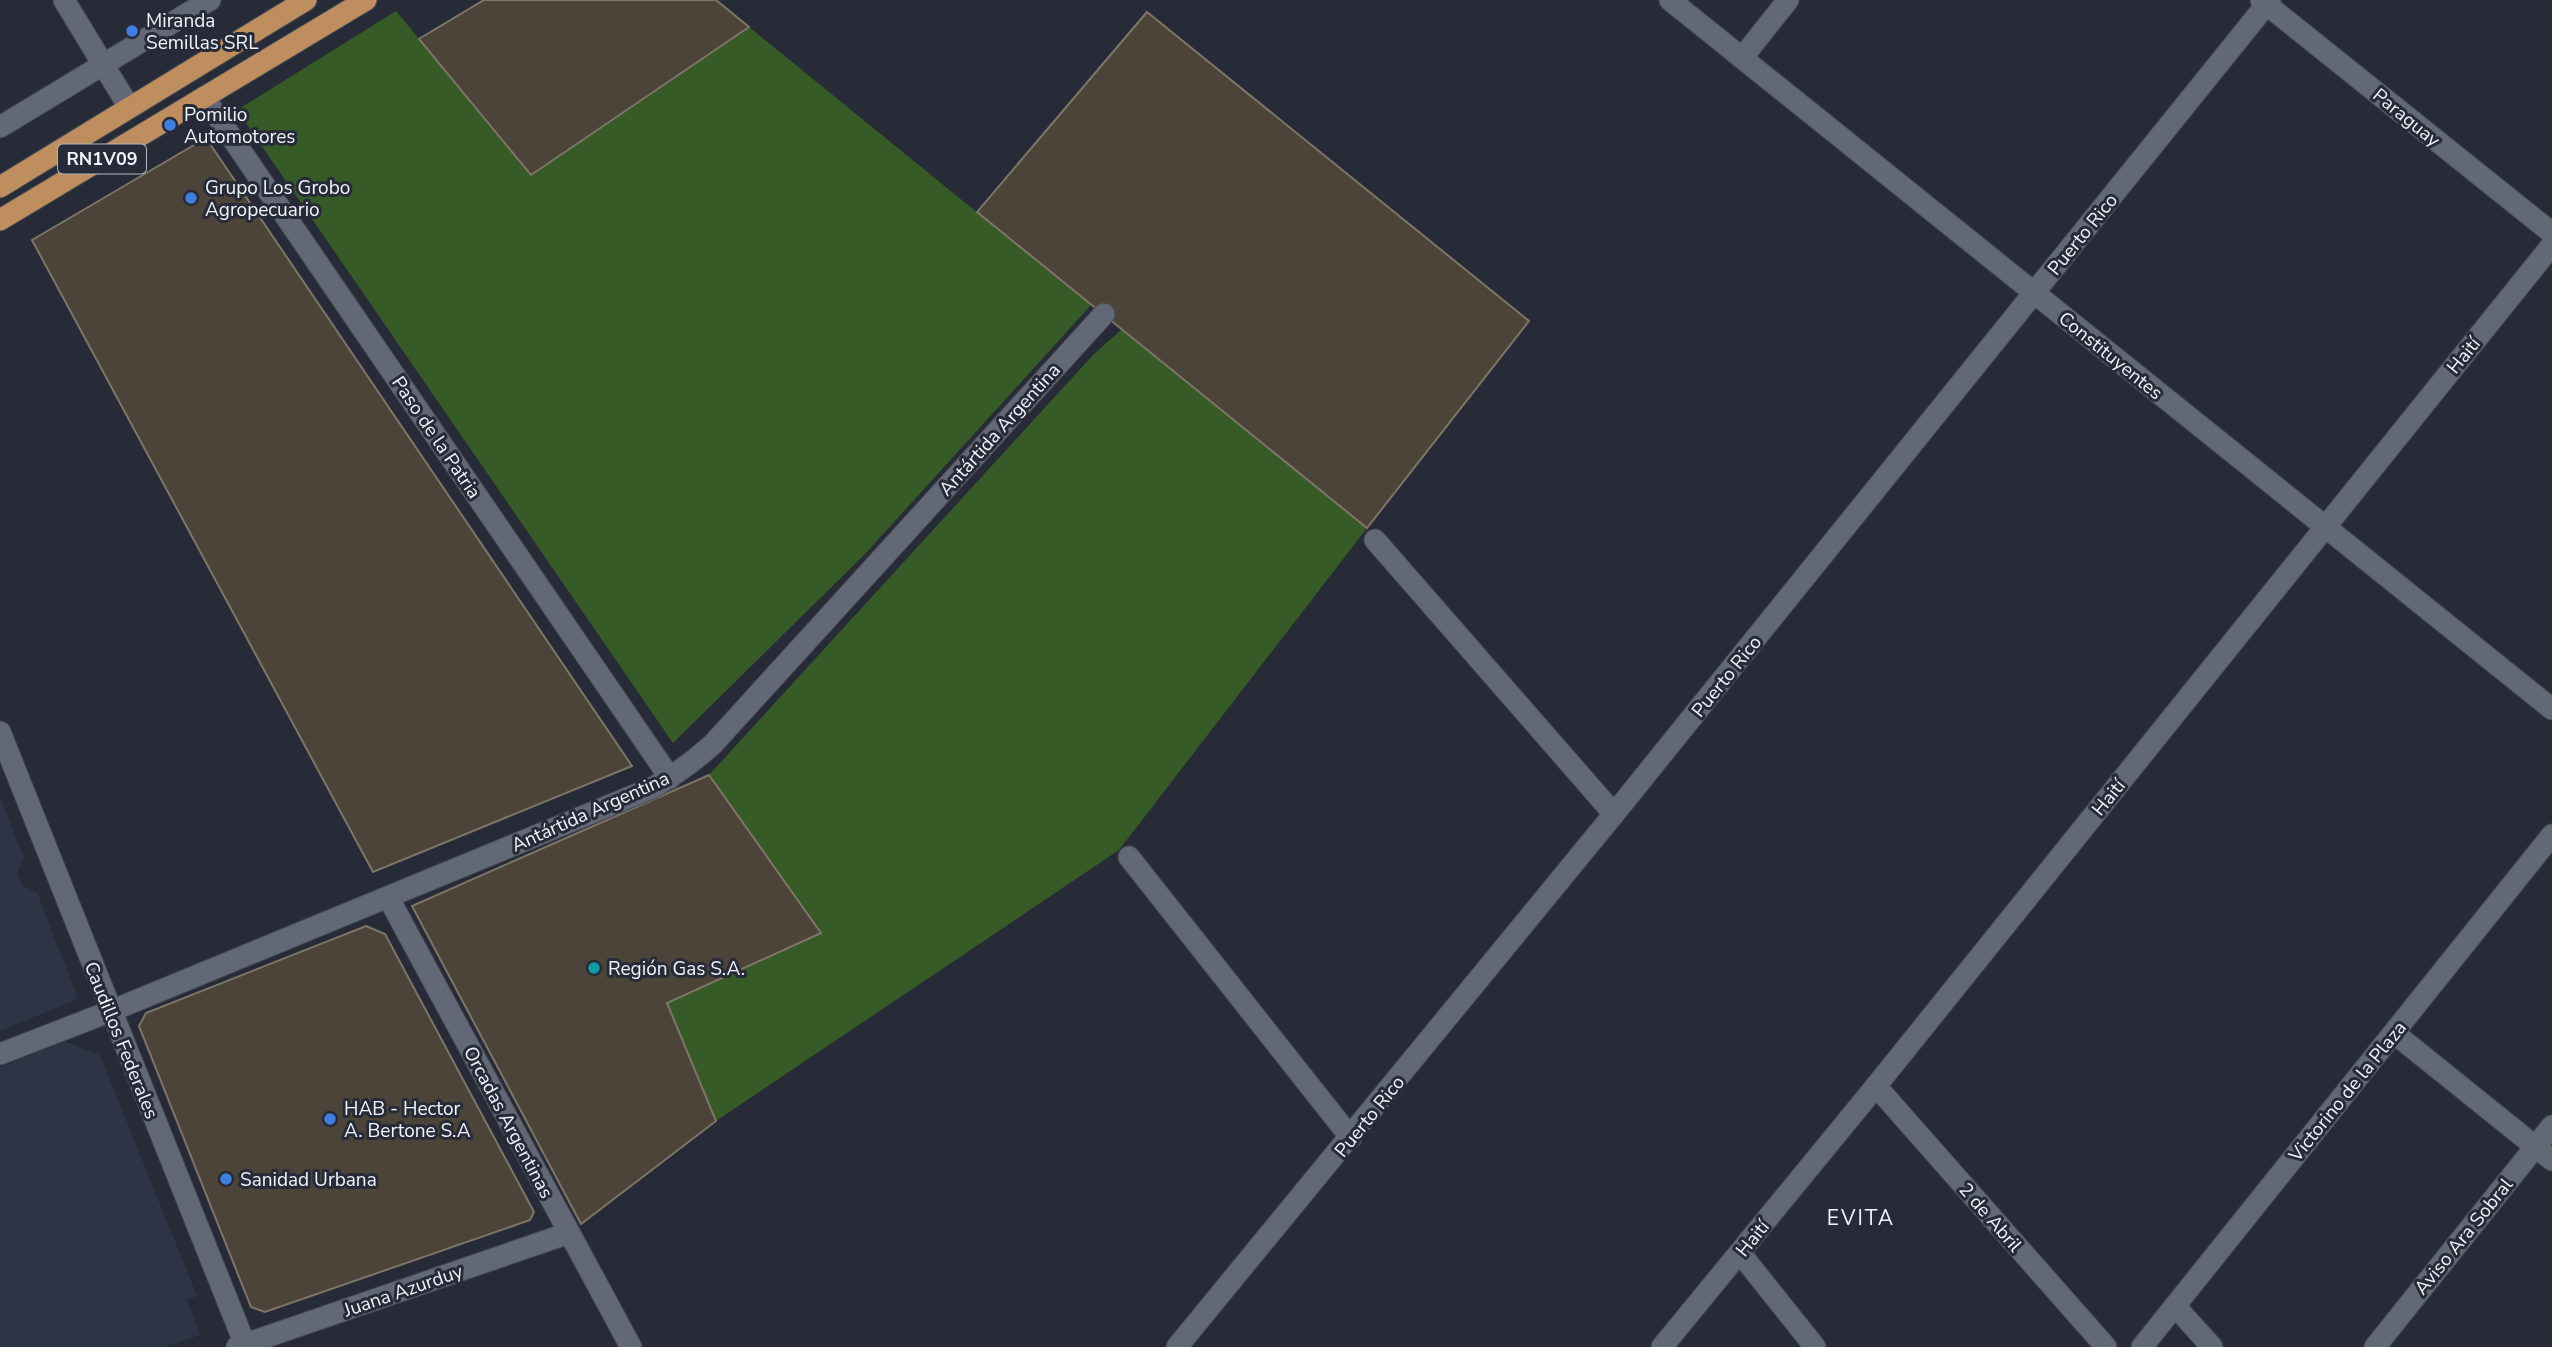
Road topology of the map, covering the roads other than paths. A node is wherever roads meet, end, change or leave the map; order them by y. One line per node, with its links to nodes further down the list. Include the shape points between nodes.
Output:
1 (64, 0): 9 (street)
2 (210, 0): 9 (street)
3 (306, 0): 11 (main road, RN1V09)
4 (366, 0): 10 (main road, RN1V09)
5 (1670, 0): 8 (street, Constituyentes)
6 (1788, 0): 8 (street)
7 (2266, 1): 15 (street, Paraguay); 17 (street, Puerto Rico)
8 (1742, 58): 17 (street, Constituyentes)
9 (104, 64): 11 (street); 12 (street)
10 (204, 97): 14 (main road, RN1V09); 23 (street, Paso de la Patria)
11 (129, 107): 13 (main road, RN1V09)
12 (0, 127)
13 (0, 187)
14 (0, 220)
15 (2552, 233)
16 (2552, 245): 19 (street, Haití)
17 (2034, 293): 19 (street, Constituyentes); 24 (street, Puerto Rico)
18 (1104, 314): 23 (street, Antártida Argentina, via 713,744)
19 (2325, 527): 21 (street, Constituyentes); 31 (street, Haití)
20 (1375, 540): 24 (street)
21 (2552, 709)
22 (0, 732): 28 (street, Caudillos Federales)
23 (670, 778): 27 (street, Antártida Argentina)
24 (1614, 814): 33 (street, Puerto Rico)
25 (2552, 835): 29 (street, Victorino de la Plaza)
26 (1129, 858): 33 (street)
27 (388, 897): 28 (street, Antártida Argentina); 35 (street, Orcadas Argentinas)
28 (111, 1011): 30 (street, Antártida Argentina); 38 (street, Caudillos Federales)
29 (2394, 1033): 34 (street); 37 (street, Victorino de la Plaza)
30 (0, 1054)
31 (1876, 1086): 36 (street, Haití); 43 (street, 2 de Abril)
32 (2552, 1126): 34 (street, Aviso Ara Sobral)
33 (1351, 1138): 40 (street, Puerto Rico)
34 (2544, 1153): 46 (street, Aviso Ara Sobral)
35 (569, 1233): 38 (street, Juana Azurduy); 39 (street, Orcadas Argentinas)
36 (1740, 1253): 41 (street, Haití); 42 (street)
37 (2175, 1306): 44 (street, Victorino de la Plaza); 45 (street)
38 (243, 1346)
39 (631, 1347)
40 (1177, 1347)
41 (1662, 1347)
42 (1815, 1347)
43 (2106, 1347)
44 (2142, 1347)
45 (2212, 1347)
46 (2375, 1347)

